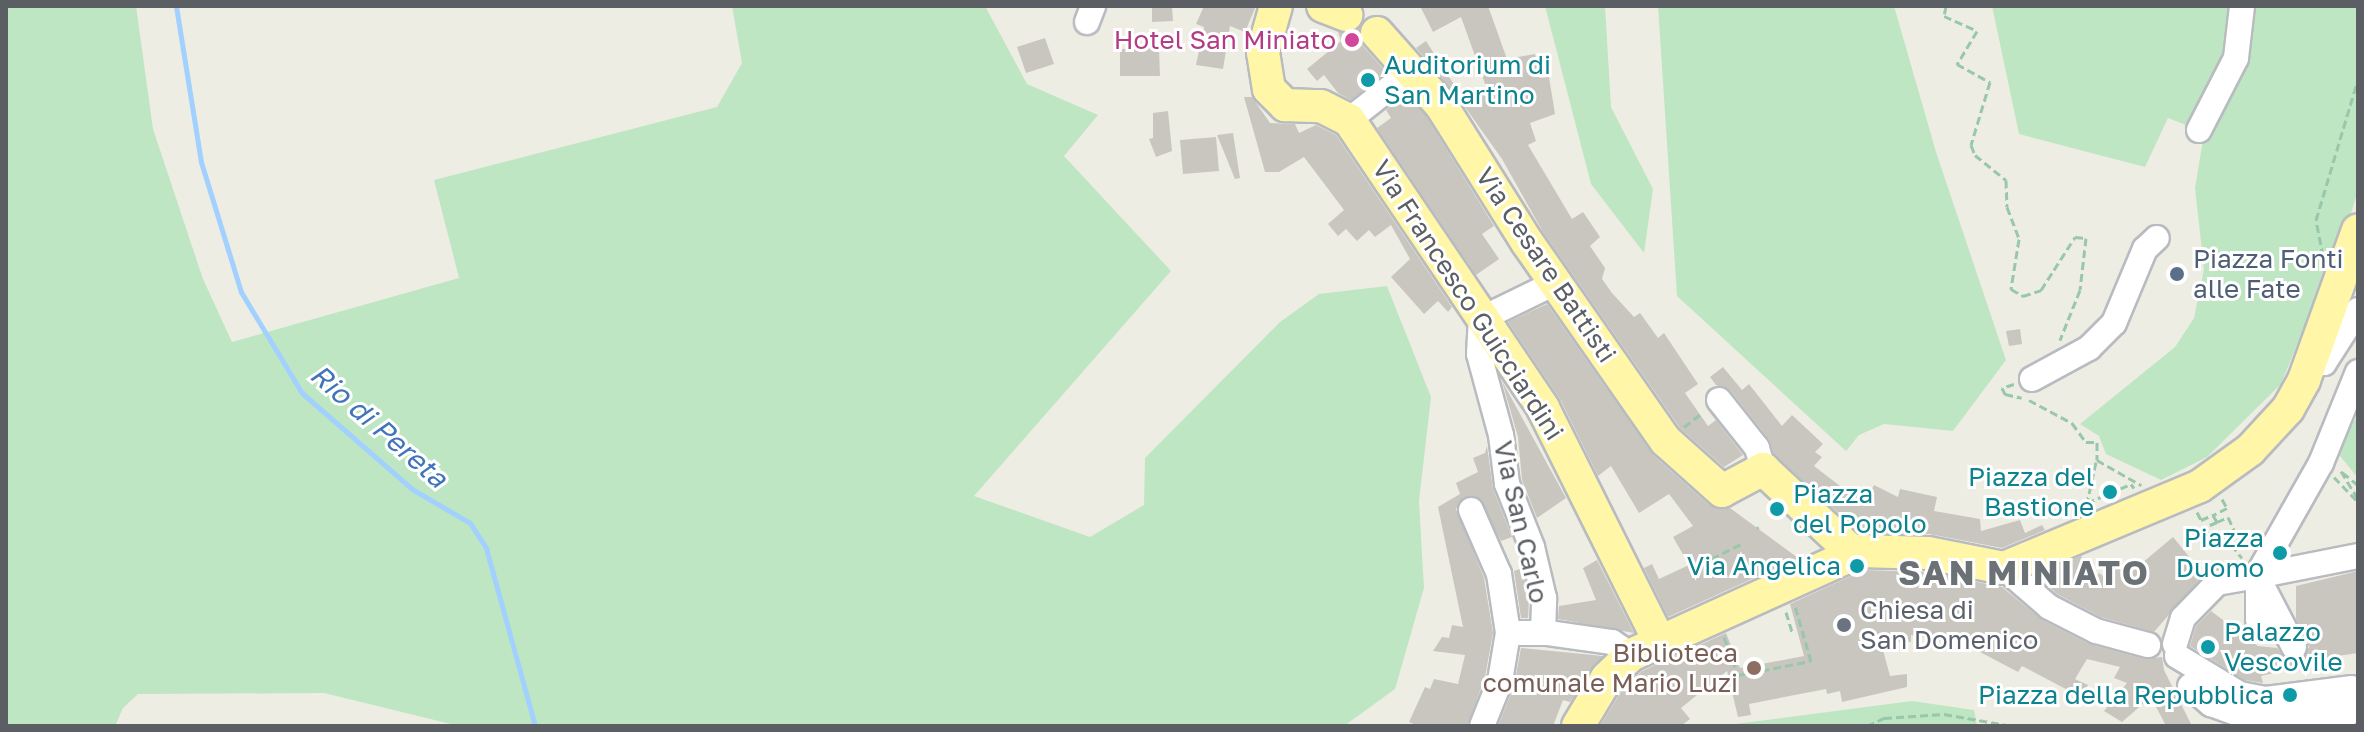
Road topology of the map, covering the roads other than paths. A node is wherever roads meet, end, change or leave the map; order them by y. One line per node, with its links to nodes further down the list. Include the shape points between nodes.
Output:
1 (1276, 6): 5 (main road, via 1263,52 1269,89 1285,105 1321,106)
2 (2242, 6): 6 (street, via 2236,58)
3 (1377, 33): 4 (main road, Via Cesare Battisti)
4 (1411, 71): 5 (street); 9 (main road, Via Cesare Battisti, via 1441,105)
5 (1349, 120): 11 (main road, Via Francesco Guicciardini)
6 (2199, 130)
7 (2358, 230): 12 (main road)
8 (2157, 238): 14 (street, via 2145,249 2114,323 2089,348)
9 (1557, 282): 11 (street); 16 (main road, Via Cesare Battisti, via 1666,441 1722,491)
10 (2358, 310): 12 (street, via 2324,363)
11 (1481, 319): 24 (street, Via San Carlo, via 1479,354 1501,435 1507,484 1535,556); 27 (main road, Via Francesco Guicciardini, via 1543,408 1642,590)
12 (2310, 364): 20 (main road, via 2272,430 2200,486)
13 (2358, 372): 21 (street, via 2321,463)
14 (2032, 379)
15 (1719, 400): 16 (street, via 1757,448)
16 (1763, 469): 18 (main road)
17 (1471, 510): 23 (street, via 1499,574)
18 (1854, 554): 20 (main road, via 1881,548); 27 (main road)
19 (2358, 556): 21 (street)
20 (2004, 568): 25 (street, via 2049,607 2096,631)
21 (2257, 576): 22 (street); 26 (street); 28 (street, via 2217,583 2183,618 2176,650 2253,697 2285,699 2348,689 2349,713 2239,714 2211,704)
22 (2258, 620)
23 (1508, 633): 24 (street); 29 (street, via 1500,681)
24 (1546, 633): 27 (street, Via San Carlo)
25 (2148, 645)
26 (2294, 647)
27 (1645, 648): 30 (main road, via 1607,678)
28 (2190, 686)
29 (1482, 726)
30 (1578, 726)

